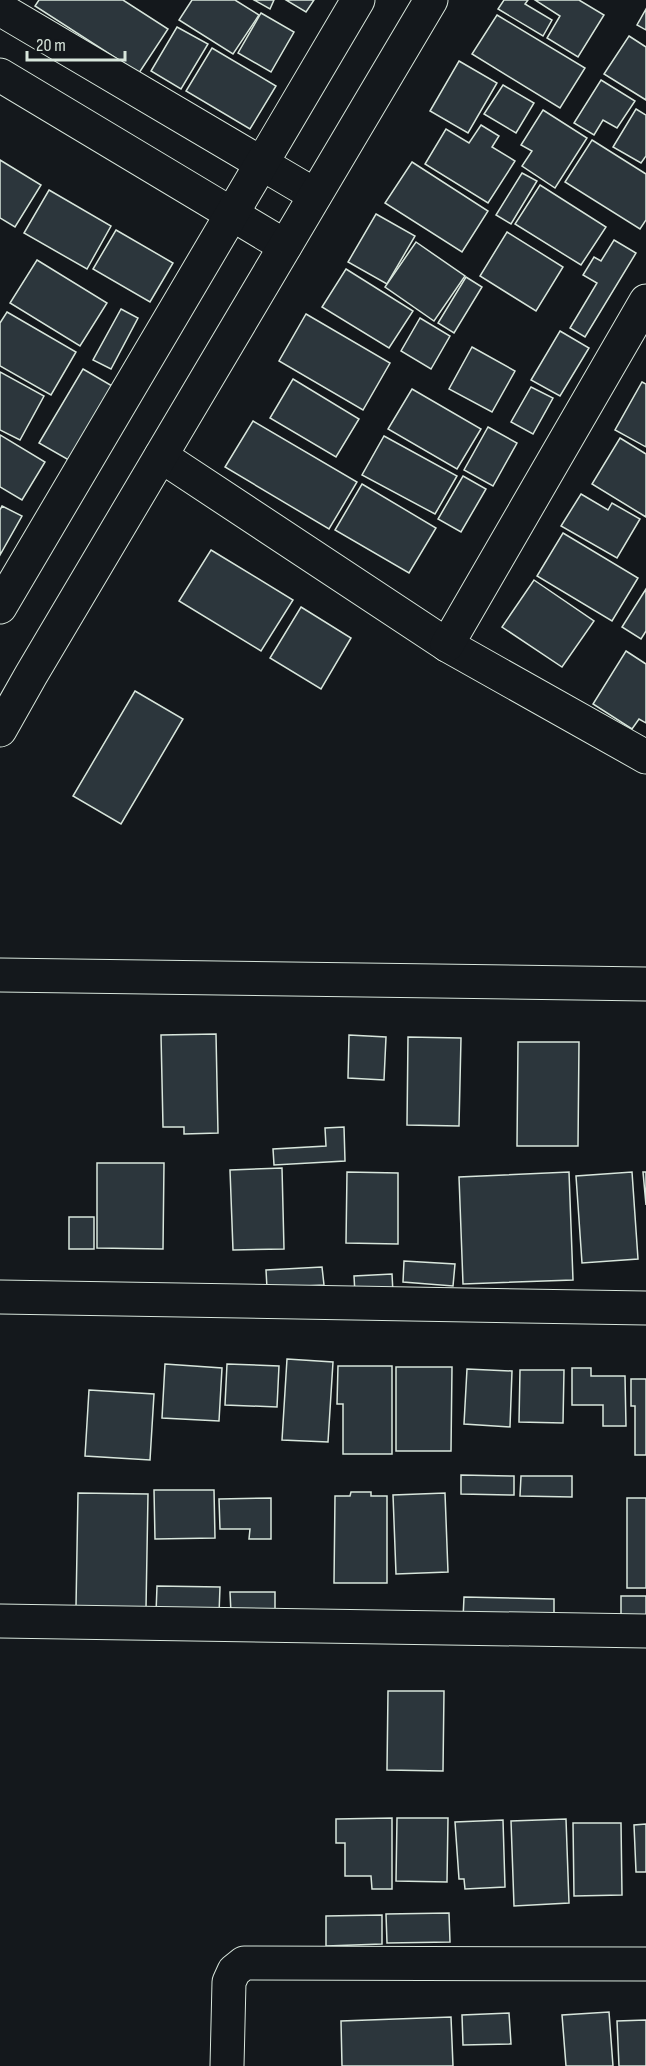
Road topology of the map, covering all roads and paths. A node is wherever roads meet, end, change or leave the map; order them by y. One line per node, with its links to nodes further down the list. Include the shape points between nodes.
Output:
1 (358, 0): 5 (street)
2 (431, 0): 6 (street)
3 (0, 9): 5 (street)
4 (0, 75): 7 (street)
5 (262, 164): 6 (street); 7 (street)
6 (315, 195): 8 (street)
7 (233, 213): 8 (street); 11 (street)
8 (285, 246): 10 (street)
9 (646, 301): 12 (street)
10 (161, 456): 12 (street); 13 (street)
11 (0, 607)
12 (447, 645): 14 (street)
13 (0, 730)
14 (646, 757)
15 (0, 975): 16 (street)
16 (646, 984)
17 (0, 1297): 18 (street)
18 (646, 1308)
19 (0, 1621): 20 (street)
20 (646, 1631)
21 (646, 1964): 22 (street, via 244,1964 234,1971 229,1982)
22 (227, 2066)

